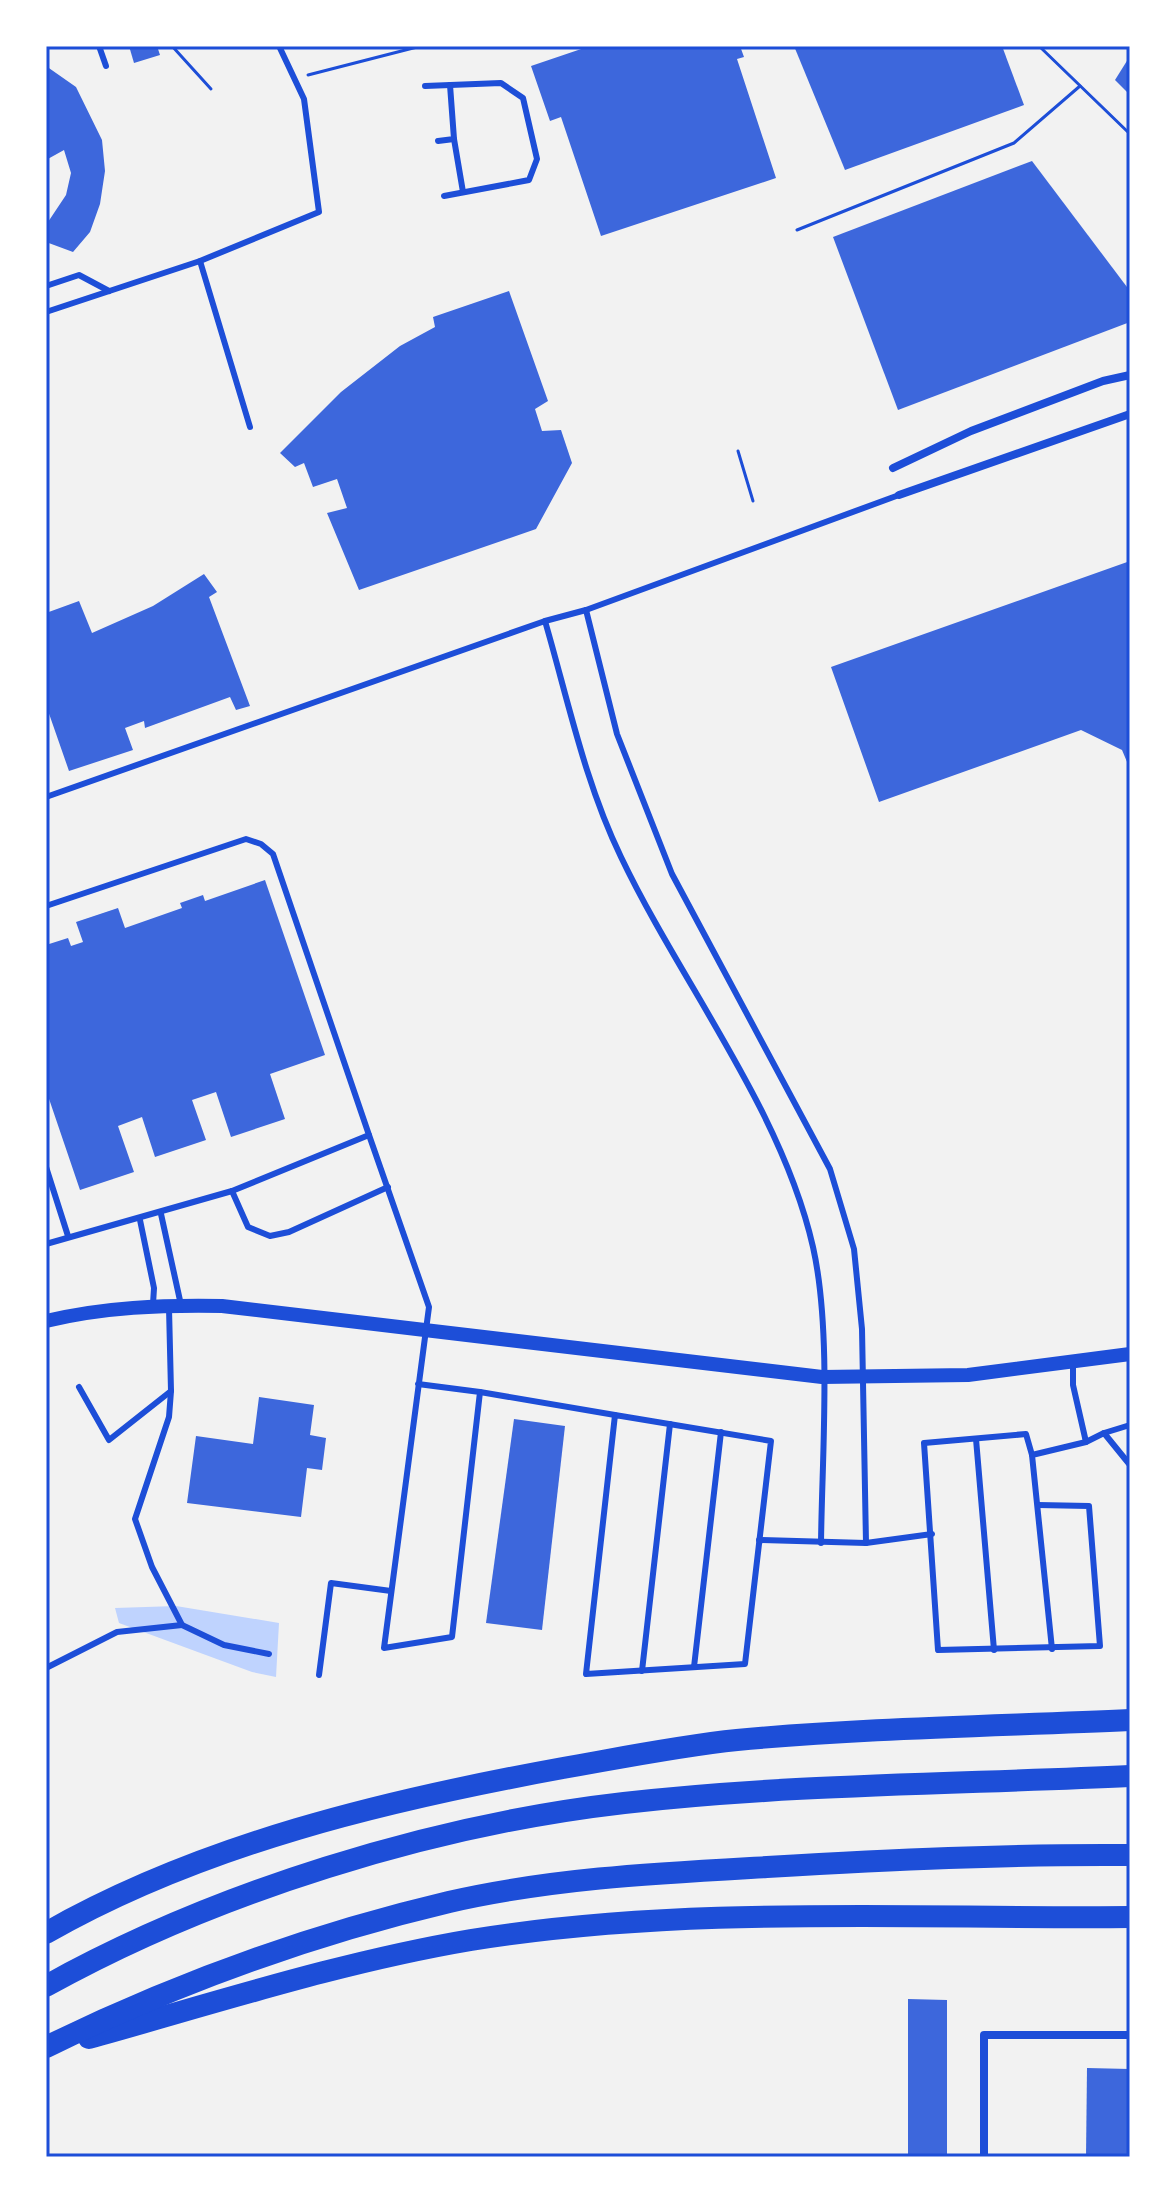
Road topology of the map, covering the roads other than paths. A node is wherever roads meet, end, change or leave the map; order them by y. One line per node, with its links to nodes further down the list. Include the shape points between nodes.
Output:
1 (99, 46): 3 (lane)
2 (279, 46): 10 (lane, via 304,99 319,212)
3 (106, 66)
4 (450, 85): 5 (lane); 6 (lane); 8 (lane, via 501,83 523,98 537,159 529,180)
5 (425, 86)
6 (454, 139): 7 (lane); 8 (lane)
7 (438, 141)
8 (463, 192): 9 (lane)
9 (444, 196)
10 (200, 261): 12 (lane); 16 (lane)
11 (46, 286): 12 (lane, via 79,275)
12 (109, 291): 13 (lane)
13 (46, 312)
14 (1130, 375): 17 (street, via 961,435)
15 (1130, 414): 18 (street)
16 (250, 427)
17 (893, 468)
18 (899, 495): 19 (lane)
19 (586, 610): 20 (lane); 37 (lane, via 617,734 672,874 830,1169 854,1249)
20 (545, 621): 21 (lane); 36 (lane, via 591,786 621,858 793,1181 813,1248)
21 (46, 797)
22 (46, 906): 23 (lane, via 246,839 261,844 273,854)
23 (369, 1135): 25 (lane); 26 (lane)
24 (46, 1167): 29 (lane)
25 (388, 1187): 26 (lane, via 270,1236 248,1227); 33 (lane, via 429,1307)
26 (232, 1191): 27 (lane)
27 (161, 1214): 28 (lane); 31 (lane)
28 (140, 1220): 29 (lane); 31 (lane, via 154,1288)
29 (68, 1236): 30 (lane)
30 (46, 1244)
31 (168, 1305): 32 (street, via 88,1311); 33 (street, via 222,1306); 40 (lane)
32 (46, 1321)
33 (426, 1332): 36 (street); 38 (lane)
34 (1130, 1354): 35 (street)
35 (1073, 1363): 37 (street, via 968,1375); 48 (lane)
36 (822, 1377): 37 (street); 54 (lane)
37 (861, 1378): 55 (lane)
38 (418, 1384): 41 (lane); 56 (lane)
39 (79, 1387): 40 (lane, via 109,1440)
40 (171, 1391): 57 (lane, via 169,1417 135,1519)
41 (480, 1392): 42 (lane); 56 (lane, via 452,1637 384,1648)
42 (615, 1415): 43 (lane); 63 (lane, via 586,1674)
43 (670, 1424): 45 (lane); 63 (lane)
44 (1130, 1425): 46 (lane)
45 (721, 1432): 53 (lane, via 771,1441); 61 (lane)
46 (1104, 1433): 48 (lane); 50 (lane)
47 (976, 1439): 49 (lane, via 1026,1434); 52 (lane, via 924,1443); 59 (lane)
48 (1086, 1442): 49 (lane)
49 (1032, 1455): 51 (lane)
50 (1130, 1465)
51 (1038, 1505): 58 (lane); 58 (lane, via 1089,1506 1100,1646)
52 (932, 1534): 55 (lane); 59 (lane, via 938,1650)
53 (759, 1540): 54 (lane); 61 (lane, via 745,1664)
54 (821, 1543): 55 (lane)
55 (866, 1543)
56 (391, 1591): 64 (lane, via 331,1583)
57 (182, 1625): 60 (lane, via 224,1645); 62 (lane, via 117,1632)
58 (1052, 1649): 59 (lane)
59 (994, 1650)
60 (269, 1654)
61 (694, 1667): 63 (lane)
62 (46, 1668)
63 (642, 1671)
64 (319, 1675)
65 (1130, 1720): 71 (highway, via 733,1741 474,1784 314,1825 125,1893)
66 (1130, 1776): 72 (highway, via 708,1795 621,1803 478,1829 287,1880 141,1939)
67 (1130, 1855): 74 (highway, via 655,1872 530,1886 340,1931 216,1971)
68 (1130, 1917): 69 (highway)
69 (957, 1919): 70 (highway); 74 (highway, via 772,1916 574,1927 470,1941 320,1973)
70 (1130, 1927)
71 (46, 1933)
72 (46, 1986)
73 (1130, 2035): 75 (street, via 984,2035)
74 (46, 2049)
75 (984, 2157)

